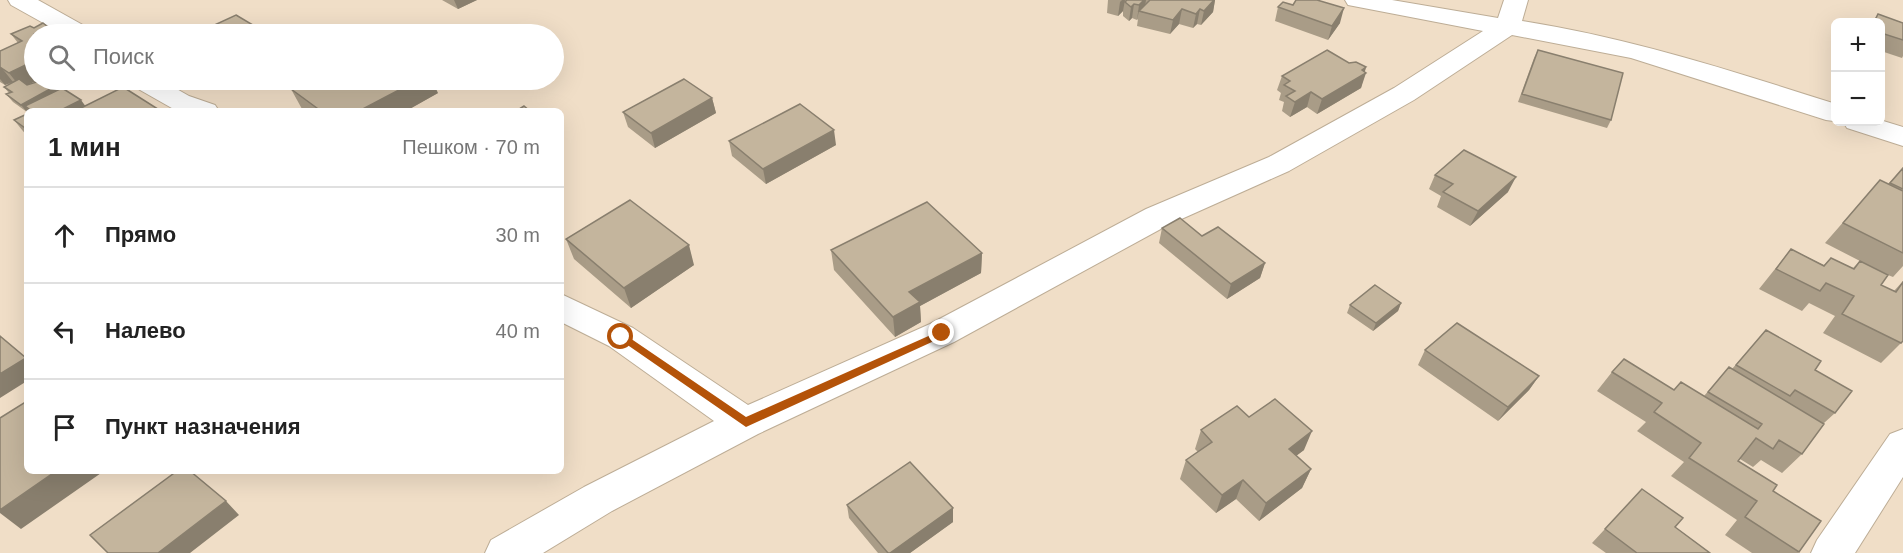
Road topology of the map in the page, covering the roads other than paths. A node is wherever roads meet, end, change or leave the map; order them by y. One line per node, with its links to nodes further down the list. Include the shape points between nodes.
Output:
1 (20, 0): 4 (street)
2 (1357, 0): 3 (street, via 1423,14)
3 (1512, 13): 7 (street); 11 (street, via 1404,94 1279,164 1157,217 942,333)
4 (63, 24)
5 (158, 90): 6 (street)
6 (196, 108)
7 (1831, 112)
8 (1870, 126): 9 (street)
9 (1903, 136)
10 (564, 308): 11 (street, via 621,337)
11 (746, 423): 13 (street, via 598,499)
12 (1903, 445): 14 (street)
13 (506, 553)
14 (1832, 553)

